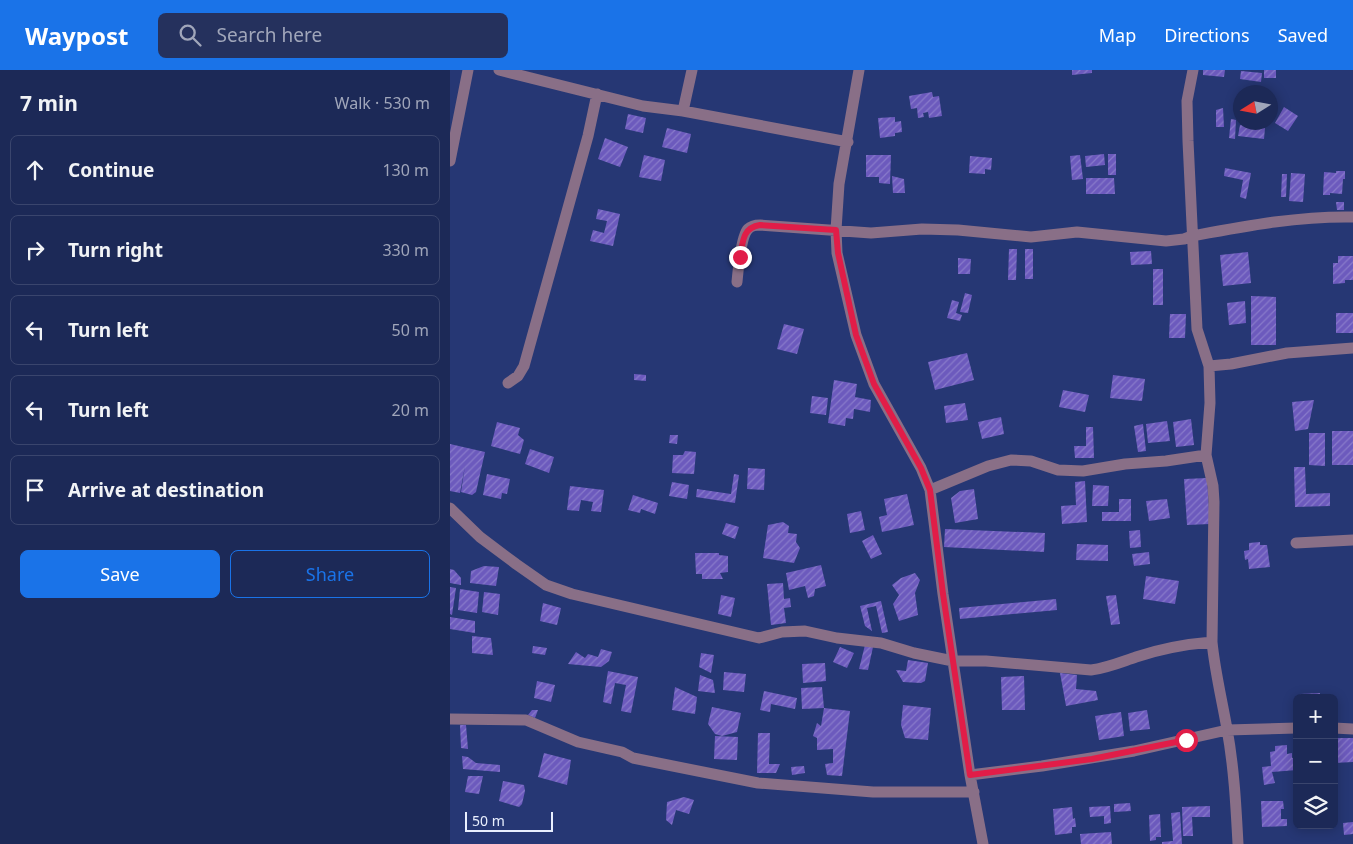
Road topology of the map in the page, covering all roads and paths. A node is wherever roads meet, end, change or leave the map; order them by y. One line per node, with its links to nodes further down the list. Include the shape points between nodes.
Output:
1 (468, 70): 10 (street)
2 (499, 70): 6 (street)
3 (692, 70): 8 (street)
4 (859, 70): 9 (street)
5 (1193, 70): 13 (street, via 1187,101)
6 (543, 75): 7 (street)
7 (597, 94): 8 (street, via 643,106); 17 (street, via 524,366)
8 (683, 111): 9 (street)
9 (848, 142): 12 (street)
10 (450, 161)
11 (1353, 217): 13 (street, via 1287,220)
12 (836, 230): 13 (street, via 871,234 922,229 958,230 1031,237 1078,232 1166,241); 14 (street, via 760,225 749,228); 19 (street, via 856,335 874,384)
13 (1192, 236): 16 (street, via 1196,329)
14 (736, 282)
15 (1353, 348): 16 (street, via 1287,352)
16 (1209, 366): 18 (street)
17 (508, 383)
18 (1206, 455): 19 (street, via 1083,471 1058,470 1031,460 1011,460); 23 (street, via 1214,502)
19 (930, 490): 24 (street)
20 (450, 508): 24 (street, via 480,537 516,564 546,585 572,594 759,638 804,631)
21 (1353, 540): 22 (street)
22 (1296, 543)
23 (1212, 642): 24 (street, via 1137,656 1091,670); 29 (street)
24 (954, 661): 30 (street)
25 (450, 719): 31 (street, via 526,720 578,742 622,752 633,758 758,784 873,792)
26 (1293, 728): 29 (street)
27 (1338, 728): 28 (street)
28 (1353, 729)
29 (1227, 730): 30 (street, via 1134,751); 33 (street)
30 (970, 775): 31 (street)
31 (974, 792): 32 (street)
32 (984, 844)
33 (1238, 844)

